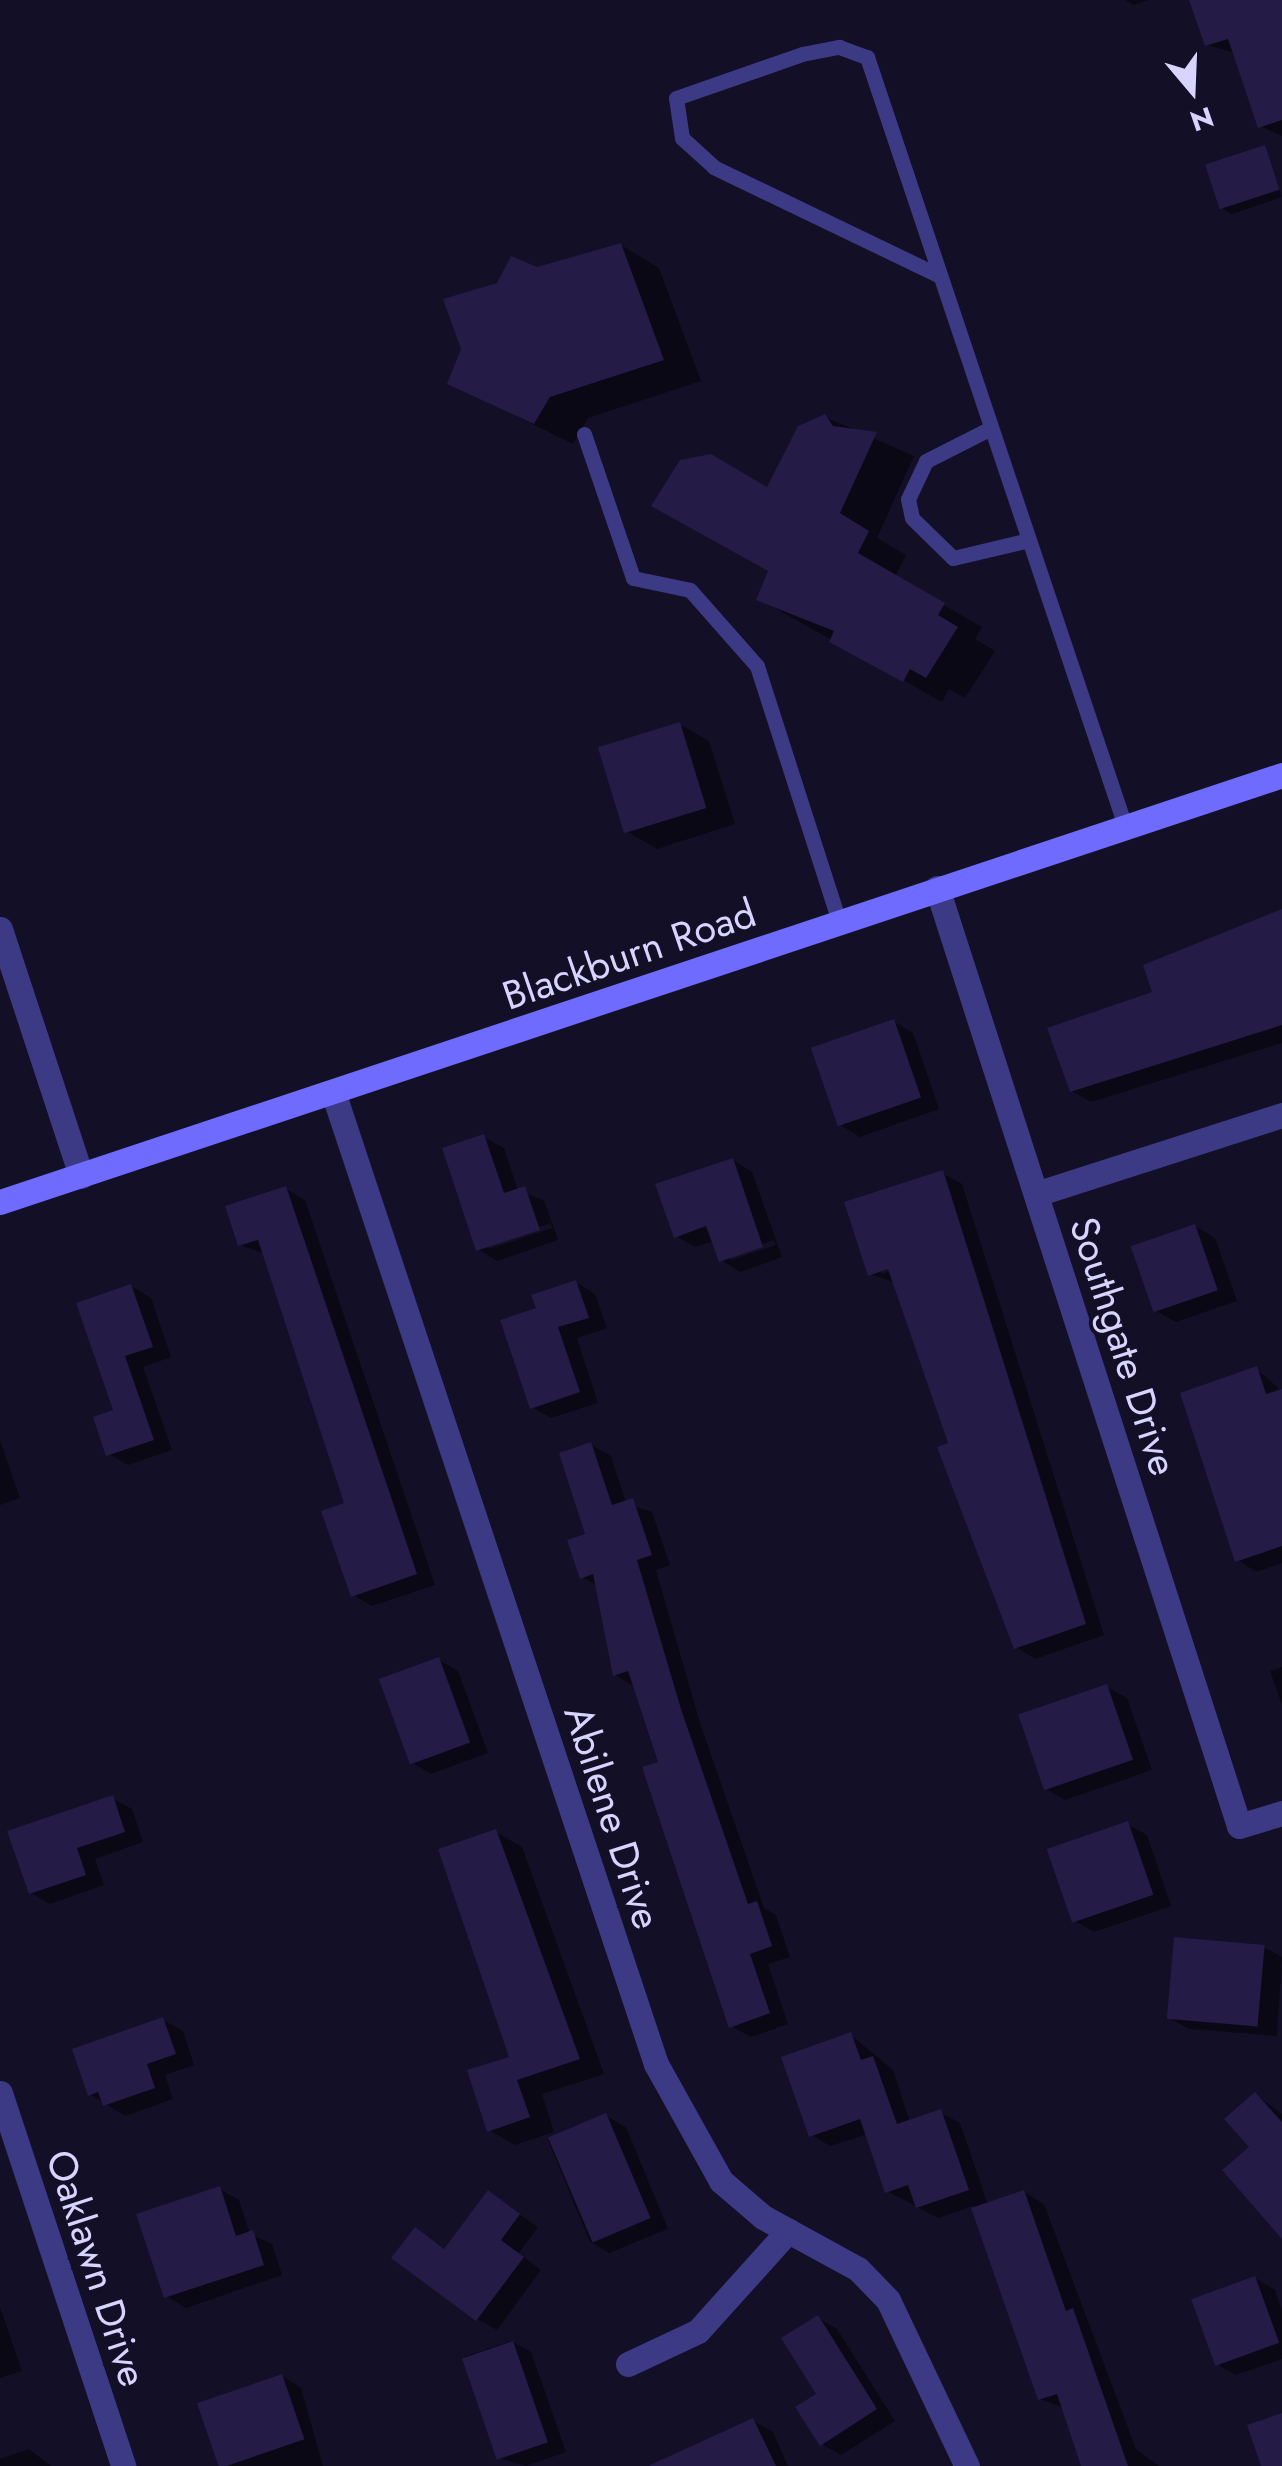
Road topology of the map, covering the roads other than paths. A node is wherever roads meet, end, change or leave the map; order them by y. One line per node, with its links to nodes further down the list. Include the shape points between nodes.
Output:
1 (940, 276): 1 (lane, via 867,57 839,47 802,54 676,98 682,138 714,167); 2 (lane)
2 (991, 428): 4 (lane); 4 (lane, via 926,462 908,499 912,518 953,558)
3 (584, 434): 8 (lane, via 633,578 690,590 757,666)
4 (1029, 540): 6 (lane)
5 (1282, 774): 6 (main road, Blackburn Road)
6 (1125, 826): 7 (main road, Blackburn Road)
7 (937, 888): 8 (main road, Blackburn Road); 13 (street, Southgate Drive)
8 (839, 922): 10 (main road, Blackburn Road)
9 (0, 930): 12 (street)
10 (334, 1095): 12 (main road, Blackburn Road); 17 (street, Abilene Drive, via 656,2064 721,2181)
11 (1282, 1115): 13 (street)
12 (81, 1176): 14 (main road, Blackburn Road)
13 (1036, 1194): 15 (street, Southgate Drive, via 1238,1826)
14 (0, 1202)
15 (1282, 1812)
16 (0, 2093): 19 (street, Oaklawn Drive)
17 (788, 2231): 18 (street, via 698,2331); 20 (street, Abilene Drive, via 858,2269 888,2300)
18 (628, 2364)
19 (123, 2466)
20 (967, 2466)

